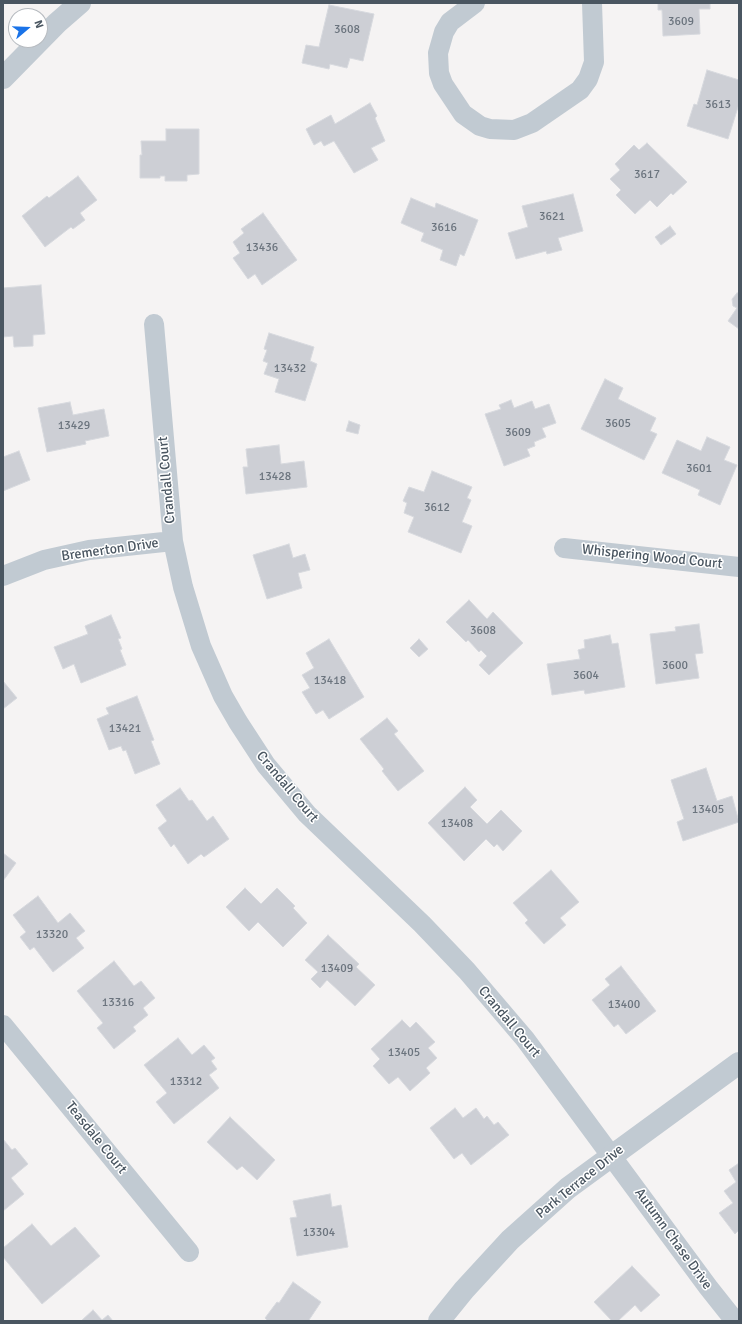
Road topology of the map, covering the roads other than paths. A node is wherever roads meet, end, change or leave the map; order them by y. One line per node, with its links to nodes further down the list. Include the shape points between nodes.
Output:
1 (80, 3): 4 (street)
2 (475, 3): 3 (street, via 450,22 444,32 438,53 439,73 463,114 480,126 514,130 532,123 580,90 588,79 594,62)
3 (592, 3)
4 (3, 78)
5 (154, 324): 6 (street, Crandall Court)
6 (173, 541): 9 (street, Bremerton Drive, via 88,550 44,560); 12 (street, Crandall Court, via 183,587 201,646 227,702 266,765 307,814 422,924 467,971 525,1039)
7 (564, 548): 8 (street, Whispering Wood Court)
8 (739, 567)
9 (3, 576)
10 (3, 1024): 13 (street, Teasdale Court)
11 (739, 1063): 12 (street, Park Terrace Drive)
12 (612, 1155): 15 (street, Park Terrace Drive, via 568,1188 510,1240); 16 (street, Autumn Chase Drive)
13 (189, 1252)
14 (739, 1317): 16 (street)
15 (439, 1321)
16 (735, 1321)

